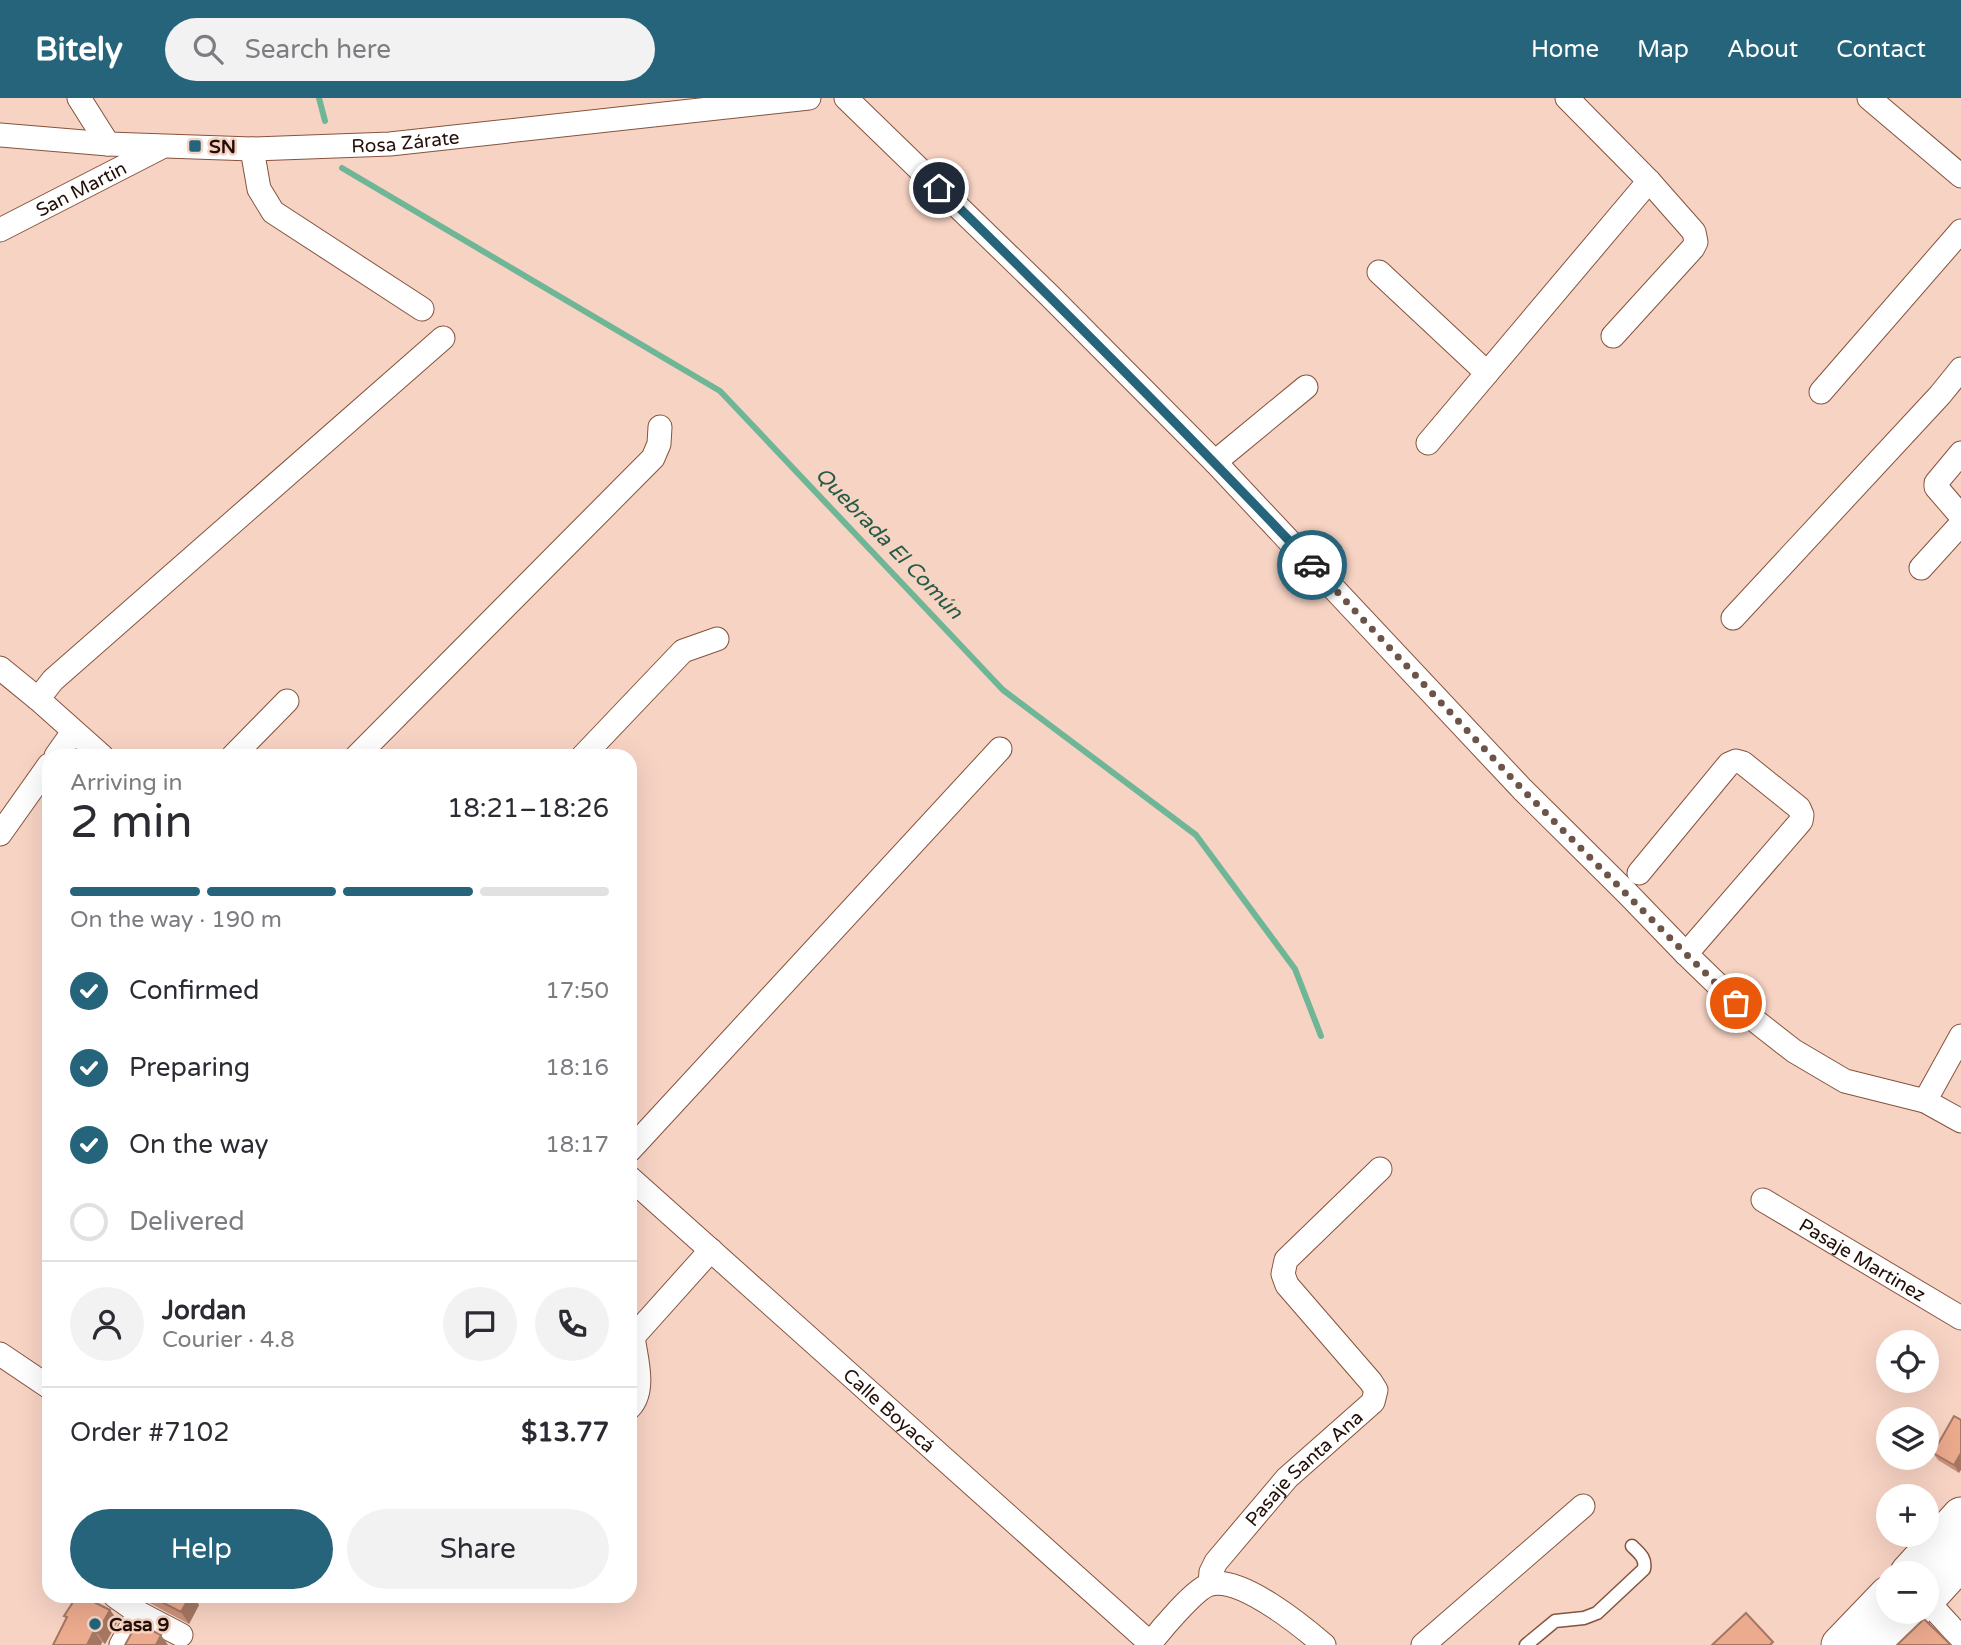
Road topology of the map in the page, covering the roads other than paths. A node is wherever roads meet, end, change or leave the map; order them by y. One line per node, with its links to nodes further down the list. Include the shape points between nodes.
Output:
1 (79, 98): 7 (street)
2 (809, 98): 9 (street, Rosa Zárate, via 390,144)
3 (846, 98): 25 (street)
4 (1567, 98): 11 (street)
5 (1869, 98): 10 (street)
6 (0, 135): 7 (street, Rosa Zárate)
7 (108, 144): 8 (street, Rosa Zárate)
8 (163, 146): 9 (street, Rosa Zárate); 12 (street, San Martin)
9 (252, 149): 15 (street, via 259,189 273,212)
10 (1961, 176)
11 (1648, 181): 16 (street, via 1693,232 1696,242); 19 (street)
12 (0, 230)
13 (1961, 231): 21 (street)
14 (1378, 272): 19 (street)
15 (422, 309)
16 (1613, 337)
17 (443, 338): 32 (street, via 53,680)
18 (1961, 369): 29 (street)
19 (1487, 373): 23 (street)
20 (1306, 387): 25 (street)
21 (1821, 392)
22 (660, 427): 38 (street, via 653,458)
23 (1428, 443)
24 (1961, 453): 26 (street, via 1937,483)
25 (1215, 462): 44 (street, via 1522,789)
26 (1961, 516)
27 (1961, 524): 28 (street)
28 (1921, 568)
29 (1732, 618)
30 (717, 639): 39 (street, via 683,651)
31 (0, 668): 32 (street)
32 (38, 699): 34 (street)
33 (287, 701): 37 (street)
34 (73, 732): 35 (street); 36 (street)
35 (61, 749)
36 (94, 749)
37 (240, 749)
38 (364, 749)
39 (590, 749)
40 (1000, 749): 48 (street)
41 (42, 775): 42 (street)
42 (0, 834)
43 (1639, 873): 44 (street, via 1736,761 1799,808 1801,821)
44 (1686, 954): 46 (street, via 1753,1019 1794,1051 1845,1081)
45 (1961, 1036): 46 (street)
46 (1925, 1101): 47 (street)
47 (1961, 1121)
48 (637, 1142)
49 (1380, 1169): 64 (street, Pasaje Santa Ana, via 1286,1260 1283,1274 1287,1285 1371,1382 1376,1390 1373,1402 1287,1478 1216,1562)
50 (637, 1184): 52 (street, Calle Boyacá)
51 (1763, 1199): 53 (street, Pasaje Martinez)
52 (711, 1250): 54 (street); 73 (street, Calle Boyacá)
53 (1961, 1318)
54 (637, 1332)
55 (0, 1354): 57 (street)
56 (637, 1372): 58 (street)
57 (42, 1382)
58 (637, 1397)
59 (1583, 1506): 76 (street)
60 (1961, 1516): 62 (main road)
61 (1632, 1546): 77 (lane, via 1643,1557 1644,1569 1597,1613 1555,1621)
62 (1920, 1561)
63 (1961, 1561): 65 (main road)
64 (1210, 1584): 73 (street, via 1199,1590); 75 (street, via 1264,1600)
65 (1939, 1586)
66 (125, 1603): 68 (street)
67 (1876, 1608): 78 (main road)
68 (139, 1613): 71 (street); 74 (street)
69 (1939, 1613): 72 (street)
70 (1901, 1624): 79 (main road)
71 (181, 1636)
72 (1961, 1638)
73 (1150, 1644)
74 (121, 1645)
75 (1324, 1645)
76 (1423, 1645)
77 (1526, 1645)
78 (1840, 1645)
79 (1880, 1645)

